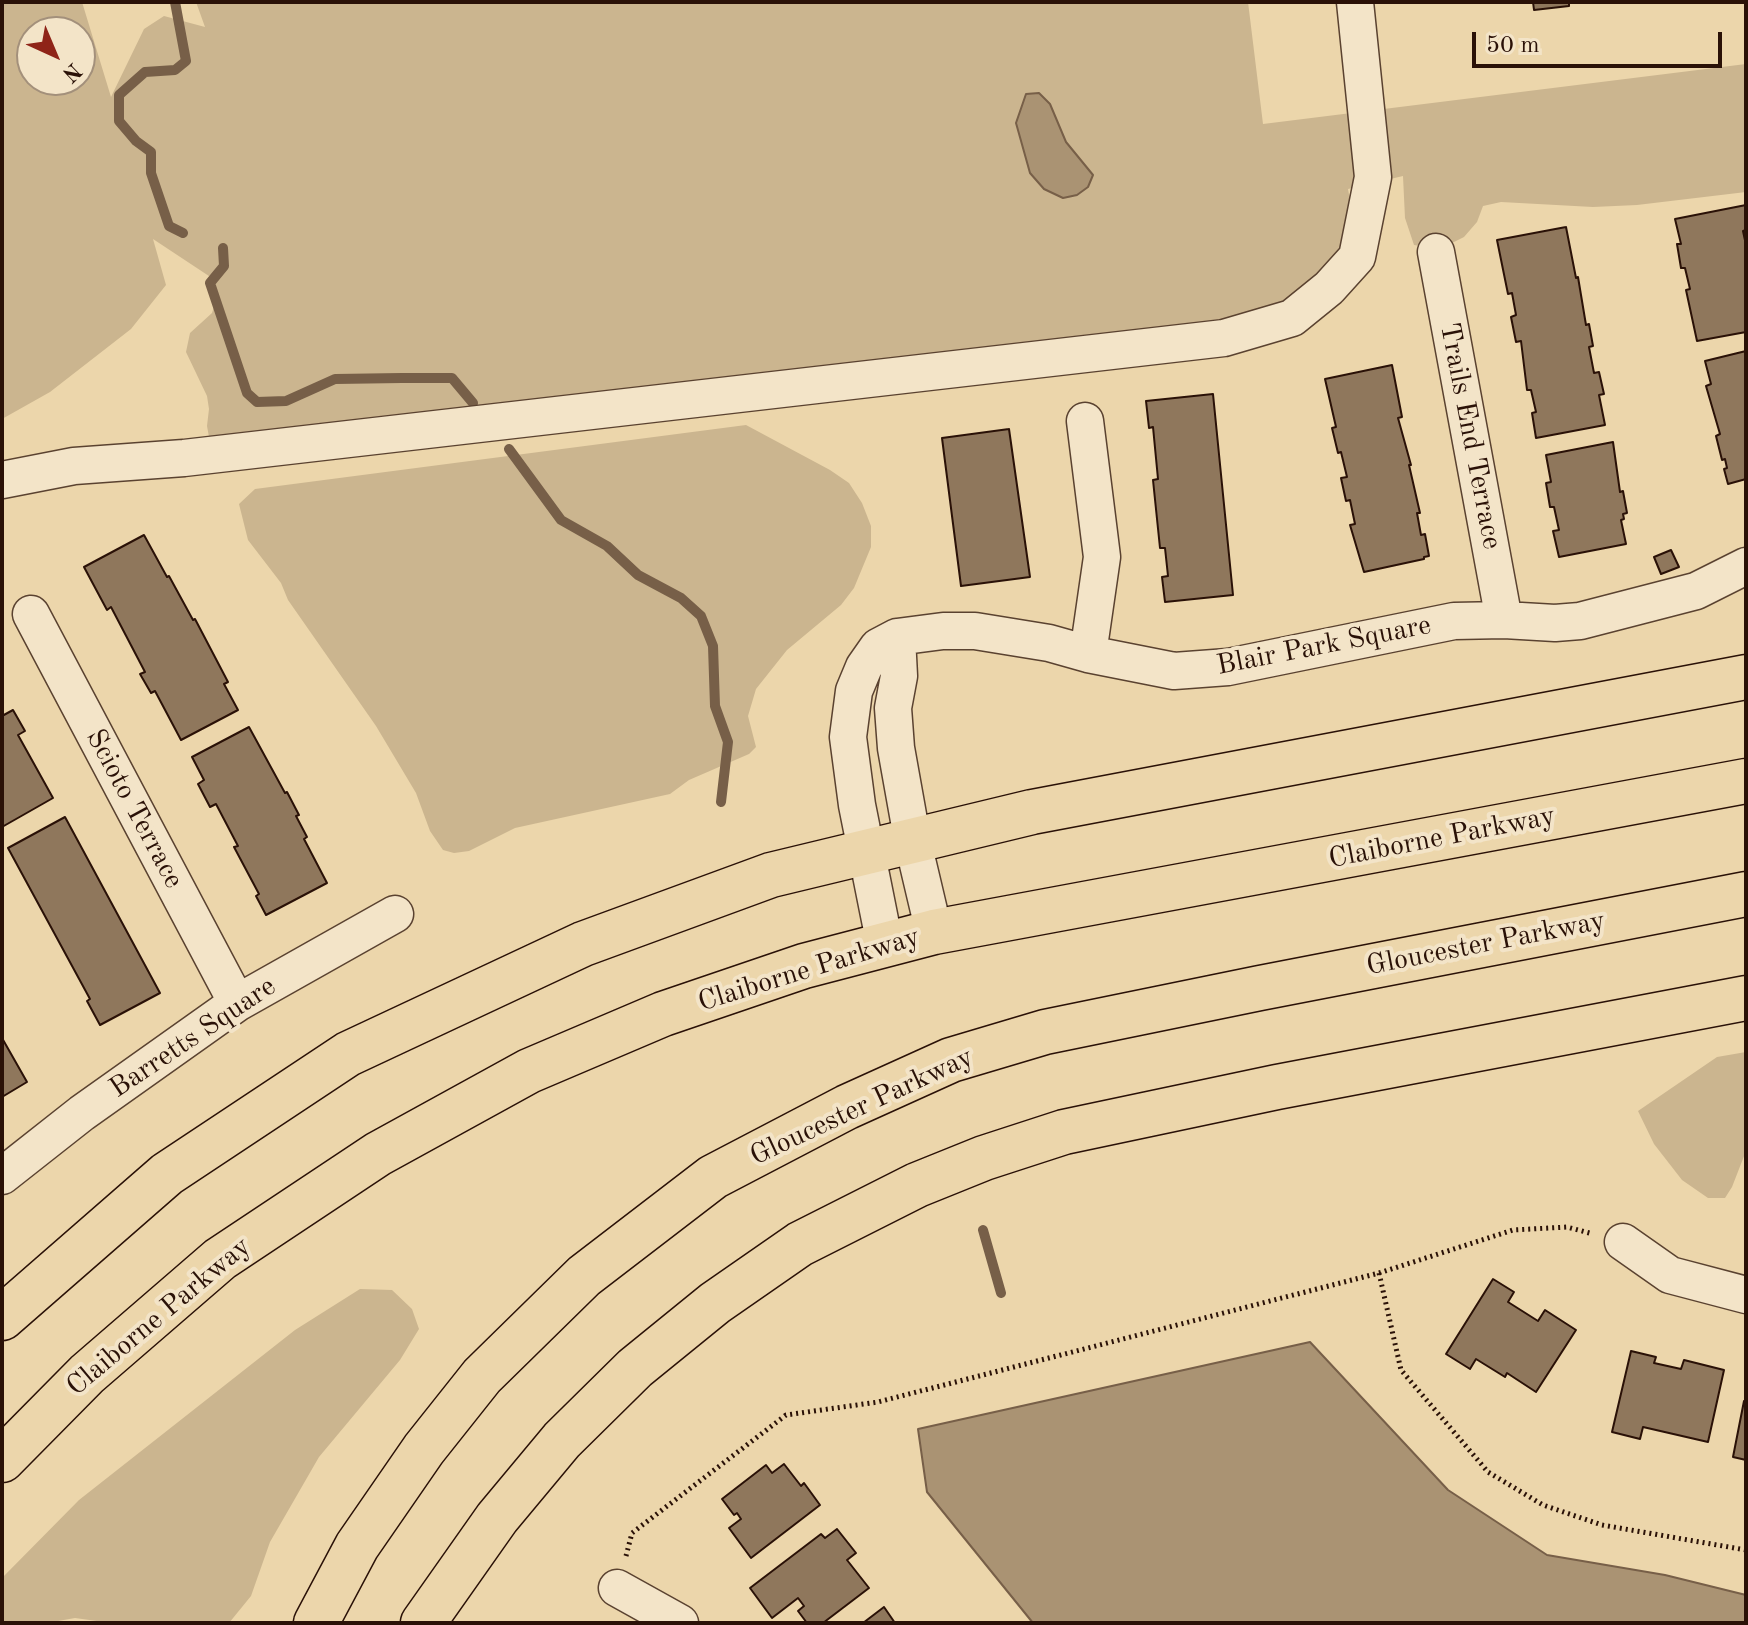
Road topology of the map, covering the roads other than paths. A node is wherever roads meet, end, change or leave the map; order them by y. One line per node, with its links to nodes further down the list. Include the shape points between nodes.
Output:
1 (1355, 2): 4 (street, via 1373,177 1357,257 1292,318 1224,338 184,458 74,466)
2 (1436, 252): 7 (street, Trails End Terrace)
3 (1085, 421): 9 (street, via 1102,557)
4 (2, 480)
5 (1746, 566): 7 (street, Blair Park Square, via 1696,591 1580,621)
6 (31, 614): 19 (street, Scioto Terrace)
7 (1504, 620): 9 (street, Blair Park Square, via 1454,621 1215,668 1174,671)
8 (897, 637): 9 (street, Blair Park Square, via 975,631); 12 (street, via 896,748); 13 (street, via 878,647 854,691 848,737)
9 (1088, 654)
10 (1746, 677): 12 (main road, via 1032,812)
11 (1746, 781): 16 (main road, Claiborne Parkway)
12 (913, 843): 13 (main road); 16 (street)
13 (865, 852): 17 (street); 23 (main road, via 771,875 583,944 348,1054 167,1174)
14 (1746, 894): 26 (main road, Gloucester Parkway, via 1045,1032 951,1060 847,1107 713,1177 584,1276 482,1376 424,1449 357,1546)
15 (395, 914): 19 (street, Barretts Square)
16 (934, 932): 17 (main road, Claiborne Parkway)
17 (885, 945): 24 (main road, Claiborne Parkway, via 663,1014 529,1071 378,1154 220,1259 87,1374)
18 (1746, 998): 27 (main road, via 1064,1132 917,1185 800,1244 635,1368 543,1462)
19 (237, 1003): 20 (street, Barretts Square)
20 (2, 1176)
21 (1623, 1242): 22 (street, via 1670,1275)
22 (1746, 1295)
23 (2, 1318)
24 (2, 1460)
25 (617, 1588): 28 (street)
26 (316, 1623)
27 (423, 1623)
28 (680, 1623)

